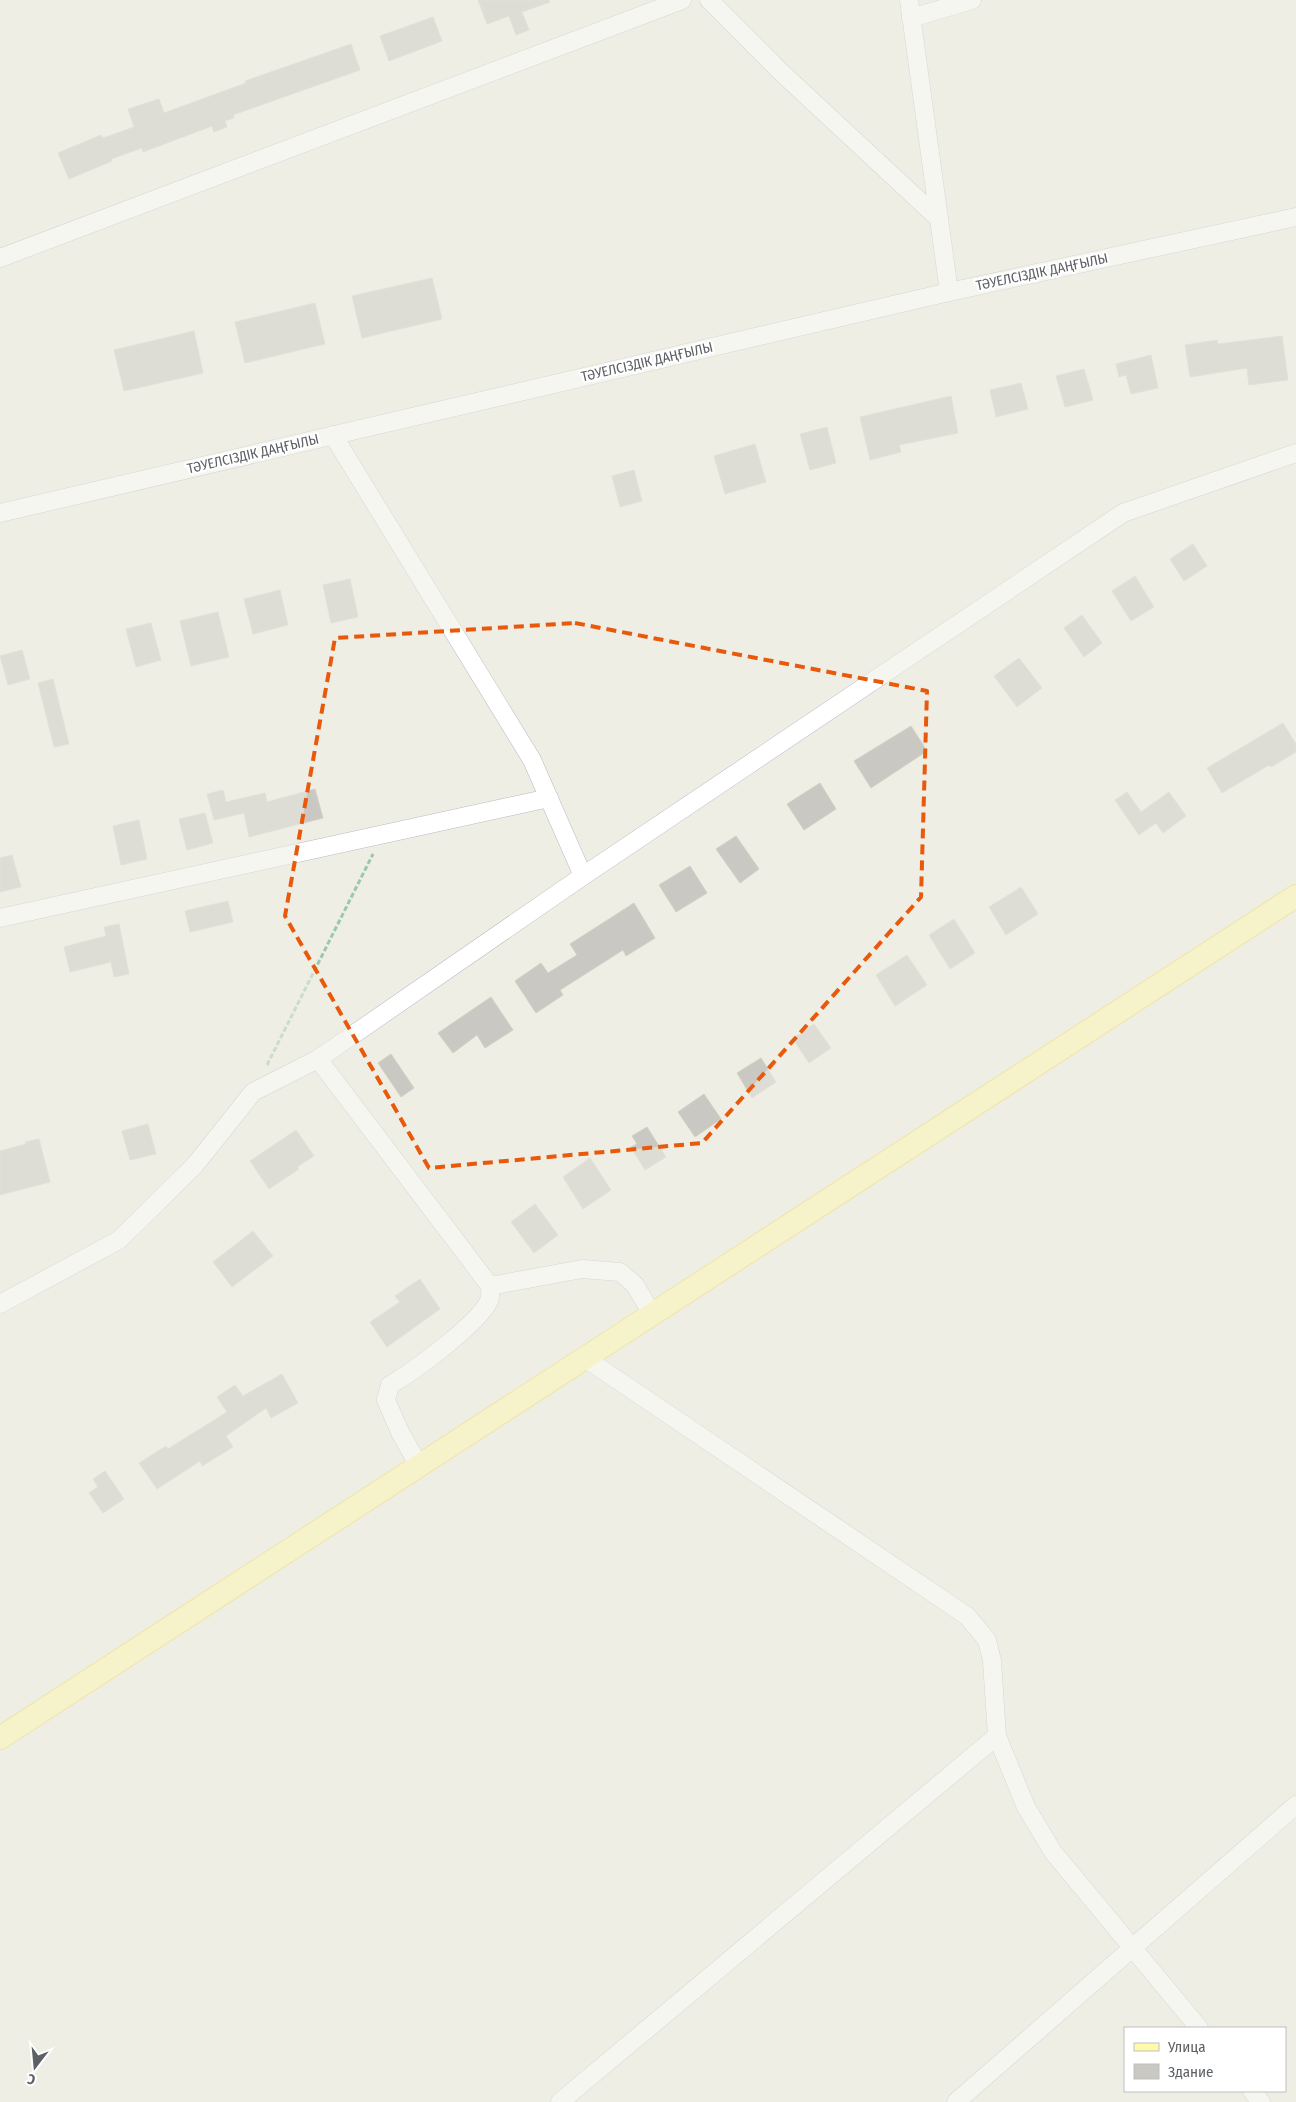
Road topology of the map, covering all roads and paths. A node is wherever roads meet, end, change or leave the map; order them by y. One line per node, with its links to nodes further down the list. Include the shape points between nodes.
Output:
1 (682, 0): 8 (street)
2 (709, 0): 7 (street, via 782,73)
3 (909, 0): 5 (street)
4 (972, 0): 5 (street)
5 (910, 18): 7 (street)
6 (1296, 218): 9 (street, ТӘУЕЛСІЗДІК ДАҢҒЫЛЫ)
7 (939, 219): 9 (street)
8 (0, 258)
9 (949, 292): 10 (street, ТӘУЕЛСІЗДІК ДАҢҒЫЛЫ)
10 (333, 435): 12 (street, ТӘУЕЛСІЗДІК ДАҢҒЫЛЫ); 13 (street, via 532,760)
11 (1296, 453): 15 (street, via 1122,513)
12 (0, 513)
13 (549, 798): 14 (street); 15 (street)
14 (382, 836): 17 (street); 19 (path)
15 (583, 876): 18 (street)
16 (1296, 896): 22 (main road)
17 (0, 918)
18 (318, 1059): 20 (street); 21 (street, via 253,1092 195,1165 119,1240)
19 (267, 1065)
20 (490, 1286): 22 (street, via 582,1269 620,1272 635,1286); 24 (street, via 489,1300 474,1322 390,1385 386,1400)
21 (0, 1304)
22 (652, 1314): 23 (main road)
23 (585, 1358): 24 (main road); 25 (street, via 967,1616 986,1640 992,1661)
24 (419, 1466): 26 (main road)
25 (997, 1736): 28 (street, via 1026,1807 1053,1852); 31 (street)
26 (0, 1738)
27 (1296, 1805): 28 (street)
28 (1131, 1948): 29 (street); 32 (street)
29 (1198, 2027)
30 (1253, 2092): 33 (street)
31 (560, 2102)
32 (956, 2102)
33 (1261, 2102)

